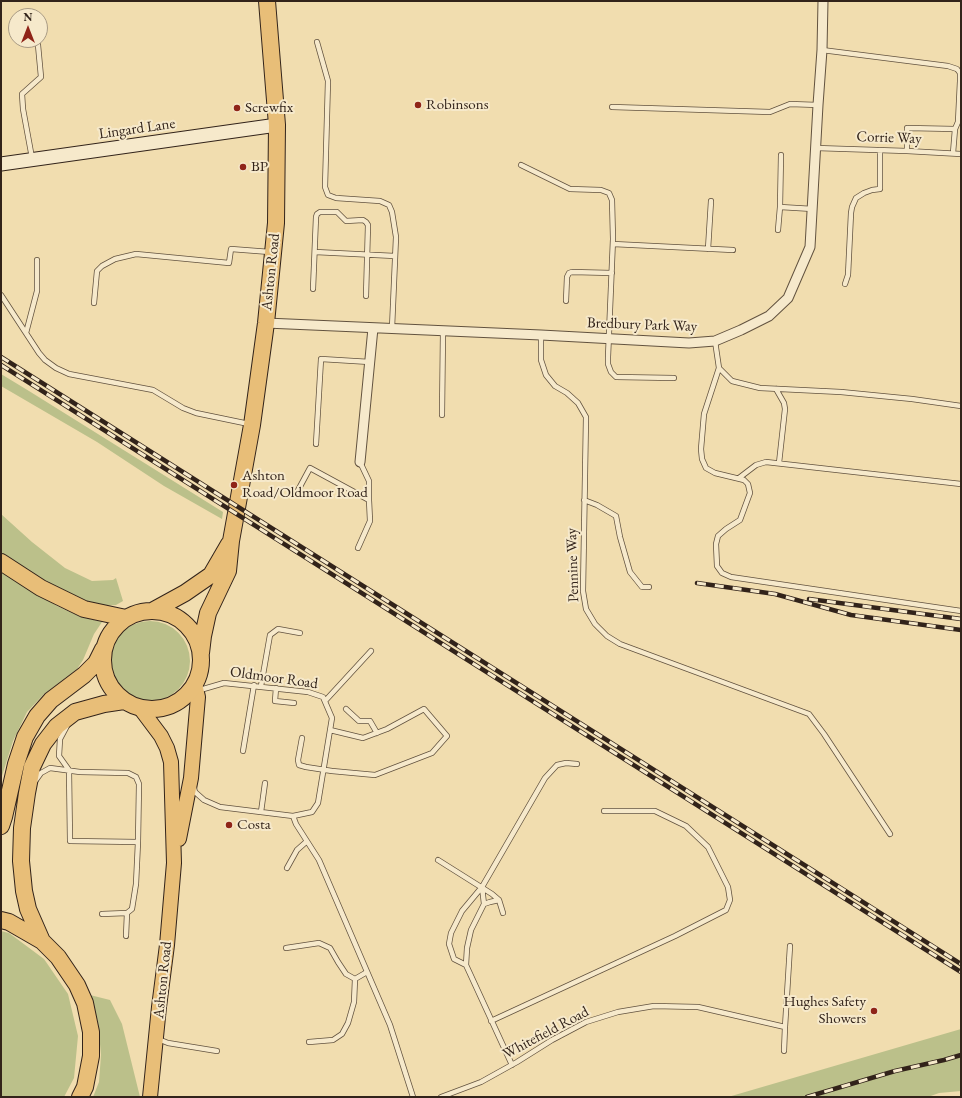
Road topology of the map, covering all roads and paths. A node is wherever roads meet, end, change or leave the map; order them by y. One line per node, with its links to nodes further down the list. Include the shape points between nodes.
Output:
1 (267, 1): 8 (highway, Ashton Road)
2 (824, 1): 5 (street, Bredbury Park Way)
3 (317, 42): 29 (lane, via 328,81 325,187 328,195 336,198 380,201 388,205 396,237)
4 (38, 48): 16 (lane, via 41,77 22,94)
5 (822, 50): 6 (street, Bredbury Park Way); 9 (lane, via 957,69 960,73 958,122)
6 (818, 105): 7 (lane, via 790,104 770,112); 10 (street, Bredbury Park Way)
7 (612, 107)
8 (277, 125): 16 (street, Lingard Lane); 27 (highway, Ashton Road, via 276,223)
9 (954, 129): 12 (lane, via 907,128); 13 (lane)
10 (816, 148): 11 (lane, Corrie Way); 21 (street, Bredbury Park Way)
11 (880, 150): 12 (lane, Corrie Way); 32 (lane, via 880,189 856,198 852,207 848,275)
12 (906, 151): 13 (lane, Corrie Way)
13 (953, 153): 14 (lane, Corrie Way)
14 (961, 154)
15 (781, 156): 20 (lane)
16 (32, 159): 17 (street, Lingard Lane)
17 (1, 164)
18 (521, 165): 23 (lane, via 570,189 601,190 609,193 612,200)
19 (711, 201): 24 (lane)
20 (780, 207): 21 (lane); 22 (lane)
21 (813, 209): 45 (street, Bredbury Park Way, via 810,247 788,298 769,316)
22 (778, 230)
23 (613, 244): 24 (lane); 31 (lane)
24 (708, 249): 25 (lane)
25 (733, 250)
26 (315, 252): 28 (lane); 28 (lane, via 317,214 337,212 346,221 363,220 368,224); 33 (lane)
27 (273, 253): 37 (lane, via 230,249 229,263 136,254 115,259 97,271); 38 (highway, Ashton Road)
28 (368, 254): 29 (lane); 35 (lane)
29 (395, 256): 40 (lane)
30 (37, 260): 42 (lane, via 37,291)
31 (612, 273): 36 (lane, via 568,273); 44 (lane)
32 (845, 284)
33 (313, 289)
34 (1, 295): 42 (lane)
35 (366, 296)
36 (566, 301)
37 (94, 303)
38 (266, 323): 39 (street, Bredbury Park Way); 52 (highway, Ashton Road)
39 (373, 328): 40 (street, Bredbury Park Way); 46 (street)
40 (392, 328): 41 (street, Bredbury Park Way)
41 (443, 331): 43 (street, Bredbury Park Way); 51 (lane)
42 (26, 332): 52 (lane, via 45,360 69,374 153,390 196,413)
43 (542, 335): 44 (street, Bredbury Park Way); 60 (lane, Pennine Way, via 541,360 546,375 578,403 586,417)
44 (608, 339): 45 (street, Bredbury Park Way, via 689,343); 48 (lane, via 608,364 616,377)
45 (715, 341): 47 (lane)
46 (370, 362): 53 (lane, via 321,359); 54 (street)
47 (720, 368): 49 (lane, via 732,381 760,388); 56 (lane, via 704,414 702,459 706,468 715,473)
48 (674, 378)
49 (776, 388): 50 (lane, via 912,399); 55 (lane, via 785,409)
50 (961, 406)
51 (442, 415)
52 (252, 425): 61 (highway, Ashton Road)
53 (316, 444)
54 (360, 462): 59 (lane, via 369,481)
55 (779, 463): 56 (lane, via 762,462); 57 (lane)
56 (739, 478): 66 (lane, via 748,484 750,493 740,520 718,536 717,566 722,573 731,578)
57 (961, 484)
58 (296, 494): 59 (lane, via 310,468)
59 (370, 500): 62 (lane, via 370,521)
60 (584, 500): 64 (lane, via 616,516 630,572 642,587); 96 (lane, Pennine Way, via 583,591 586,609 594,624 620,644 809,714)
61 (231, 541): 65 (highway, Ashton Road, via 211,575 185,594); 71 (highway, Ashton Road, via 228,571 208,613)
62 (358, 548)
63 (1, 562): 67 (highway, via 41,588 84,610)
64 (649, 587)
65 (154, 610): 67 (highway); 71 (highway, via 168,613 190,628)
66 (961, 611)
67 (126, 618): 69 (highway, via 116,625)
68 (300, 633): 73 (lane, via 278,629 270,635)
69 (104, 646): 76 (highway, via 102,661 105,676 113,690); 95 (highway, via 96,663 51,700 37,716 25,737 16,764)
70 (371, 651): 77 (lane)
71 (201, 653): 75 (highway, via 199,674)
72 (254, 685): 73 (lane, Oldmoor Road); 75 (lane, Oldmoor Road, via 224,683); 85 (lane)
73 (261, 686): 74 (lane, Oldmoor Road)
74 (276, 688): 77 (lane, Oldmoor Road, via 308,692 323,697); 78 (lane, via 275,701)
75 (192, 691): 79 (highway, via 170,706); 89 (main road, Ashton Road, via 198,697)
76 (124, 700): 79 (highway); 81 (highway)
77 (325, 701): 82 (lane, Oldmoor Road, via 332,718)
78 (294, 703)
79 (140, 708): 100 (main road, Ashton Road, via 161,736 171,762)
80 (346, 709): 83 (lane, via 360,721 370,721)
81 (75, 712): 87 (lane, via 60,739 59,756); 91 (highway, via 57,726 44,744 32,767)
82 (330, 730): 83 (lane, via 363,738); 88 (lane, Oldmoor Road)
83 (377, 733): 88 (lane, via 424,710 447,736 432,753 375,775)
84 (302, 738): 88 (lane, via 299,765)
85 (243, 751)
86 (577, 764): 102 (lane, via 566,762 557,766 546,778)
87 (69, 770): 91 (lane, via 50,768 41,773); 97 (lane, via 128,773 136,777 139,784); 97 (lane, via 70,841)
88 (323, 770): 94 (lane, Oldmoor Road, via 318,803 312,812)
89 (191, 778): 93 (lane, Oldmoor Road, via 196,792 204,800 220,807); 100 (main road, Ashton Road)
90 (265, 783): 93 (lane)
91 (27, 793): 110 (highway, via 22,828 24,891 28,909)
92 (604, 810): 116 (lane, via 655,811 686,826 708,847 728,887 730,900 726,910)
93 (261, 812): 94 (lane, Oldmoor Road)
94 (293, 816): 98 (lane)
95 (1, 826)
96 (890, 834)
97 (138, 842): 105 (lane, via 136,884 132,909)
98 (306, 842): 101 (lane, via 297,850); 114 (lane, via 319,860)
99 (438, 860): 102 (lane)
100 (174, 863): 118 (main road, Ashton Road)
101 (287, 868)
102 (482, 887): 103 (lane); 104 (lane); 113 (lane, via 462,910 451,933 449,944 454,958)
103 (499, 900): 104 (lane); 107 (lane)
104 (484, 904): 113 (lane, via 471,930)
105 (127, 913): 106 (lane); 109 (lane)
106 (102, 914)
107 (503, 914)
108 (1, 920): 110 (highway, via 10,922)
109 (126, 936)
110 (42, 941): 123 (highway, via 58,957 77,985 85,1003 91,1032 91,1056 85,1087)
111 (790, 946): 117 (lane)
112 (286, 948): 115 (lane, via 319,943 330,948 346,974)
113 (466, 965): 116 (lane)
114 (367, 972): 115 (lane); 125 (lane, via 390,1025)
115 (356, 979): 119 (lane, via 354,1002 342,1034 333,1040)
116 (491, 1022): 122 (lane)
117 (785, 1027): 121 (lane); 122 (lane, Whitefield Road, via 698,1008 654,1006 618,1012 586,1022)
118 (156, 1038): 120 (lane, via 168,1043); 124 (main road, Ashton Road)
119 (309, 1042)
120 (217, 1051)
121 (784, 1051)
122 (512, 1065): 126 (lane, Whitefield Road, via 481,1082)
123 (80, 1097)
124 (150, 1097)
125 (413, 1097)
126 (441, 1097)

